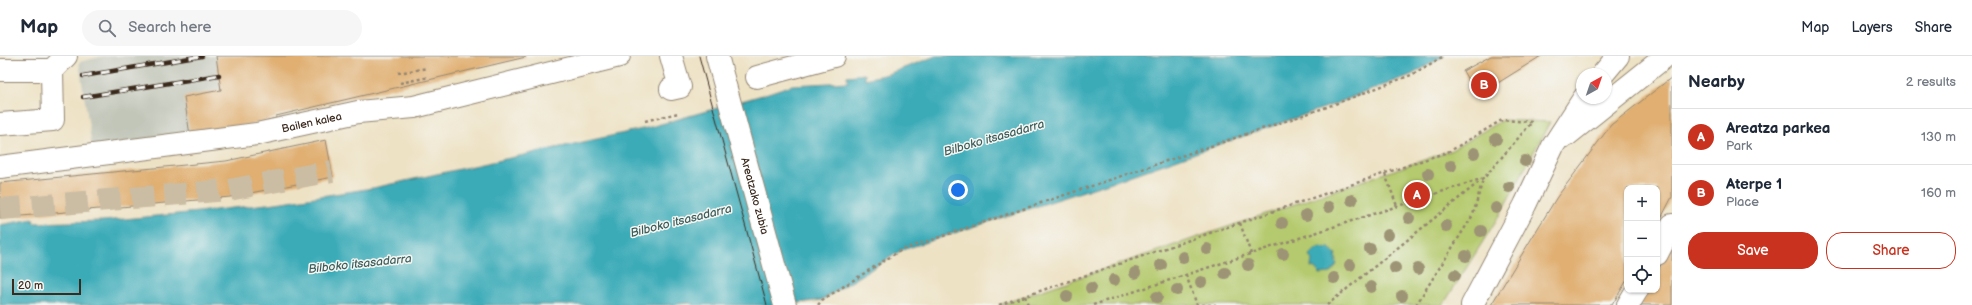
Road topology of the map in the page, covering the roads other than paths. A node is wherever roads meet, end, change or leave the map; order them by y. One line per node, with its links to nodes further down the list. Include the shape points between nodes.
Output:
1 (619, 56): 15 (street, Bailen kalea, via 414,106 358,112 257,134)
2 (671, 56): 11 (street, via 680,87)
3 (717, 56): 19 (street, Areatzako zubia)
4 (834, 56): 10 (street)
5 (1618, 56): 8 (street)
6 (1666, 56): 14 (street)
7 (59, 63): 9 (street); 13 (street, via 53,120)
8 (1608, 68)
9 (0, 70)
10 (757, 78)
11 (671, 89)
12 (1580, 104): 14 (street)
13 (0, 124)
14 (1553, 146): 20 (street)
15 (0, 167)
16 (1672, 225): 17 (street)
17 (1660, 248)
18 (1635, 293): 21 (street)
19 (785, 305)
20 (1472, 305)
21 (1628, 305)

